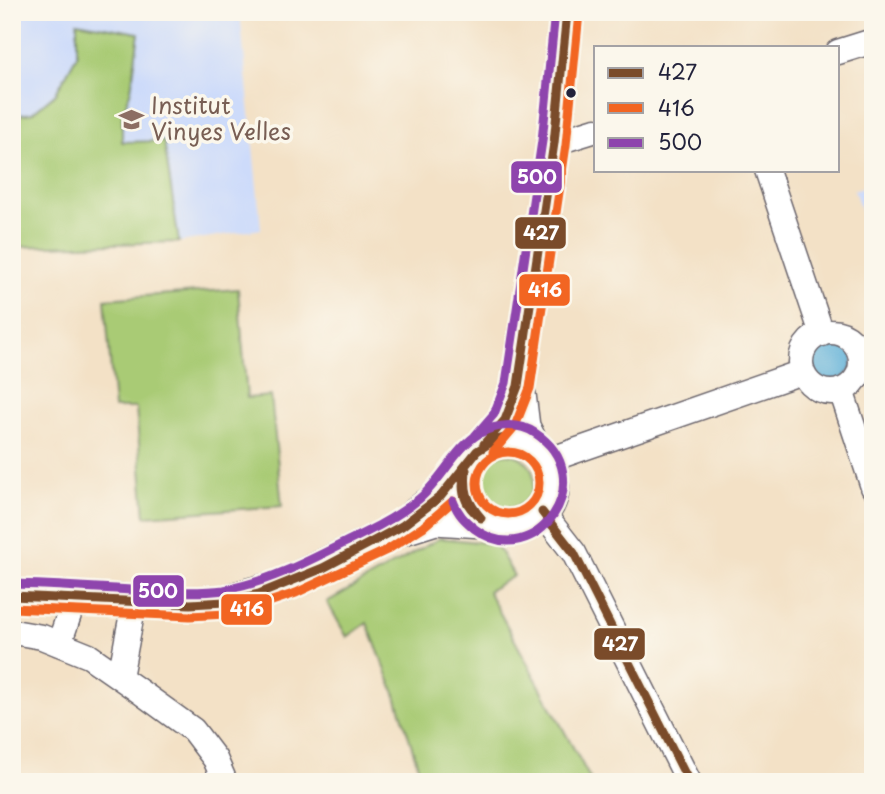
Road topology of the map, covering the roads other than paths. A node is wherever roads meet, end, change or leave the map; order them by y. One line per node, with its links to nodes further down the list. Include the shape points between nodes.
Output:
1 (567, 12): 5 (street)
2 (873, 41): 3 (street)
3 (840, 51)
4 (594, 131): 5 (street)
5 (554, 143): 10 (street)
6 (768, 172): 7 (street)
7 (822, 334): 8 (street, via 840,334); 9 (street, via 804,348)
8 (865, 347): 11 (street, via 859,374)
9 (802, 372): 11 (street, via 821,391); 12 (street)
10 (518, 386): 12 (street, via 523,427); 13 (street, via 505,421)
11 (841, 390): 14 (street)
12 (539, 453): 13 (street, via 506,438); 15 (street, via 552,478 552,491)
13 (475, 455): 16 (street, via 462,485 464,496); 17 (street, via 444,492)
14 (873, 487)
15 (542, 512): 16 (street, via 510,528); 25 (street, via 574,553)
16 (483, 521): 17 (street, via 435,518)
17 (391, 533): 20 (street, via 282,586 224,602)
18 (12, 596): 19 (street)
19 (74, 600): 20 (street); 22 (street)
20 (134, 603): 23 (street)
21 (12, 634): 22 (street)
22 (59, 644): 23 (street, via 89,656)
23 (120, 677): 24 (street, via 192,730 215,759)
24 (225, 782)
25 (689, 782)

